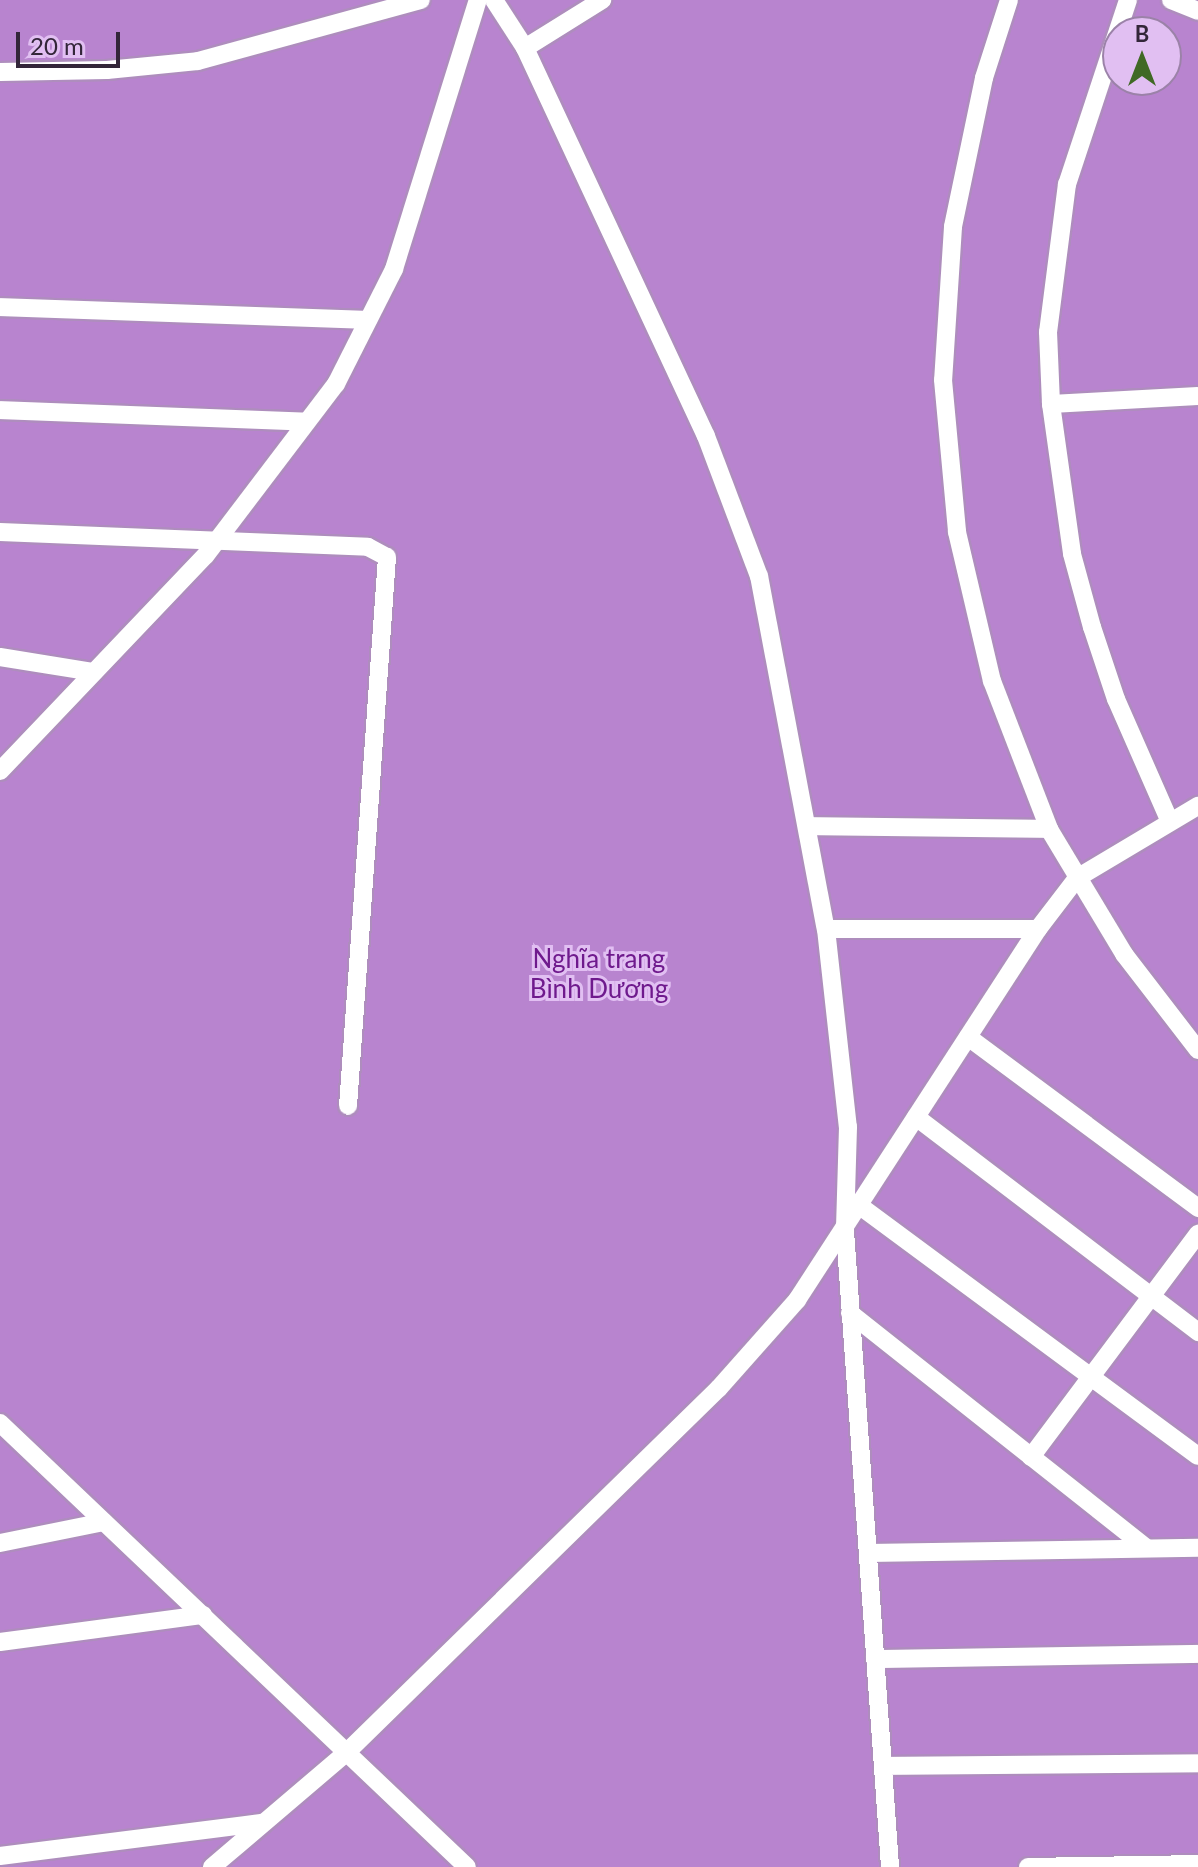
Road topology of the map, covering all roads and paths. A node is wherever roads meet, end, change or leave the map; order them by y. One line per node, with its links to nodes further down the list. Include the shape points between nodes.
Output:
1 (421, 0): 10 (lane, via 198,61)
2 (478, 0): 12 (lane, via 411,220)
3 (494, 0): 9 (lane)
4 (602, 0): 9 (lane)
5 (1009, 0): 25 (lane, via 965,152 945,303 943,380 953,502 971,607 1012,739)
6 (1128, 0): 14 (lane, via 1067,184 1048,332)
7 (1171, 0): 8 (lane)
8 (1198, 11)
9 (525, 48): 24 (lane, via 706,436 759,576)
10 (0, 72)
11 (0, 307): 12 (lane)
12 (368, 320): 16 (lane, via 336,384)
13 (1198, 396): 14 (lane)
14 (1051, 404): 23 (lane, via 1067,524 1092,627 1116,699)
15 (0, 410): 16 (lane)
16 (306, 422): 18 (lane)
17 (0, 532): 18 (lane)
18 (217, 540): 20 (lane); 31 (lane, via 368,547 387,557)
19 (0, 657): 20 (lane)
20 (94, 672): 21 (lane)
21 (0, 771)
22 (1198, 806): 23 (lane)
23 (1170, 822): 26 (lane)
24 (807, 826): 25 (lane); 27 (lane)
25 (1049, 829): 26 (lane)
26 (1077, 878): 28 (lane); 30 (lane, via 1124,954)
27 (826, 929): 28 (lane); 35 (lane, via 848,1127)
28 (1038, 929): 29 (lane)
29 (968, 1037): 32 (lane); 34 (lane)
30 (1198, 1050)
31 (348, 1106)
32 (916, 1117): 33 (lane); 37 (lane)
33 (860, 1206): 35 (lane); 40 (lane)
34 (1198, 1208)
35 (845, 1231): 38 (lane); 53 (lane, via 797,1300 719,1388)
36 (1198, 1234): 37 (lane)
37 (1150, 1295): 39 (lane); 40 (lane)
38 (850, 1313): 43 (lane); 48 (lane)
39 (1198, 1332)
40 (1090, 1377): 42 (lane); 43 (lane)
41 (0, 1423): 44 (lane)
42 (1198, 1456)
43 (1031, 1457): 46 (lane)
44 (104, 1522): 45 (lane); 49 (lane)
45 (0, 1543)
46 (1146, 1548): 47 (lane); 48 (lane)
47 (1198, 1548)
48 (868, 1553): 52 (lane)
49 (203, 1615): 50 (lane); 53 (lane)
50 (0, 1642)
51 (1198, 1654): 52 (lane)
52 (875, 1659): 55 (lane)
53 (346, 1753): 56 (lane); 60 (lane)
54 (1198, 1763): 55 (lane)
55 (883, 1766): 61 (lane)
56 (264, 1823): 57 (lane); 59 (lane)
57 (0, 1856)
58 (1198, 1864): 62 (lane)
59 (212, 1867)
60 (467, 1867)
61 (890, 1867)
62 (1028, 1867)

